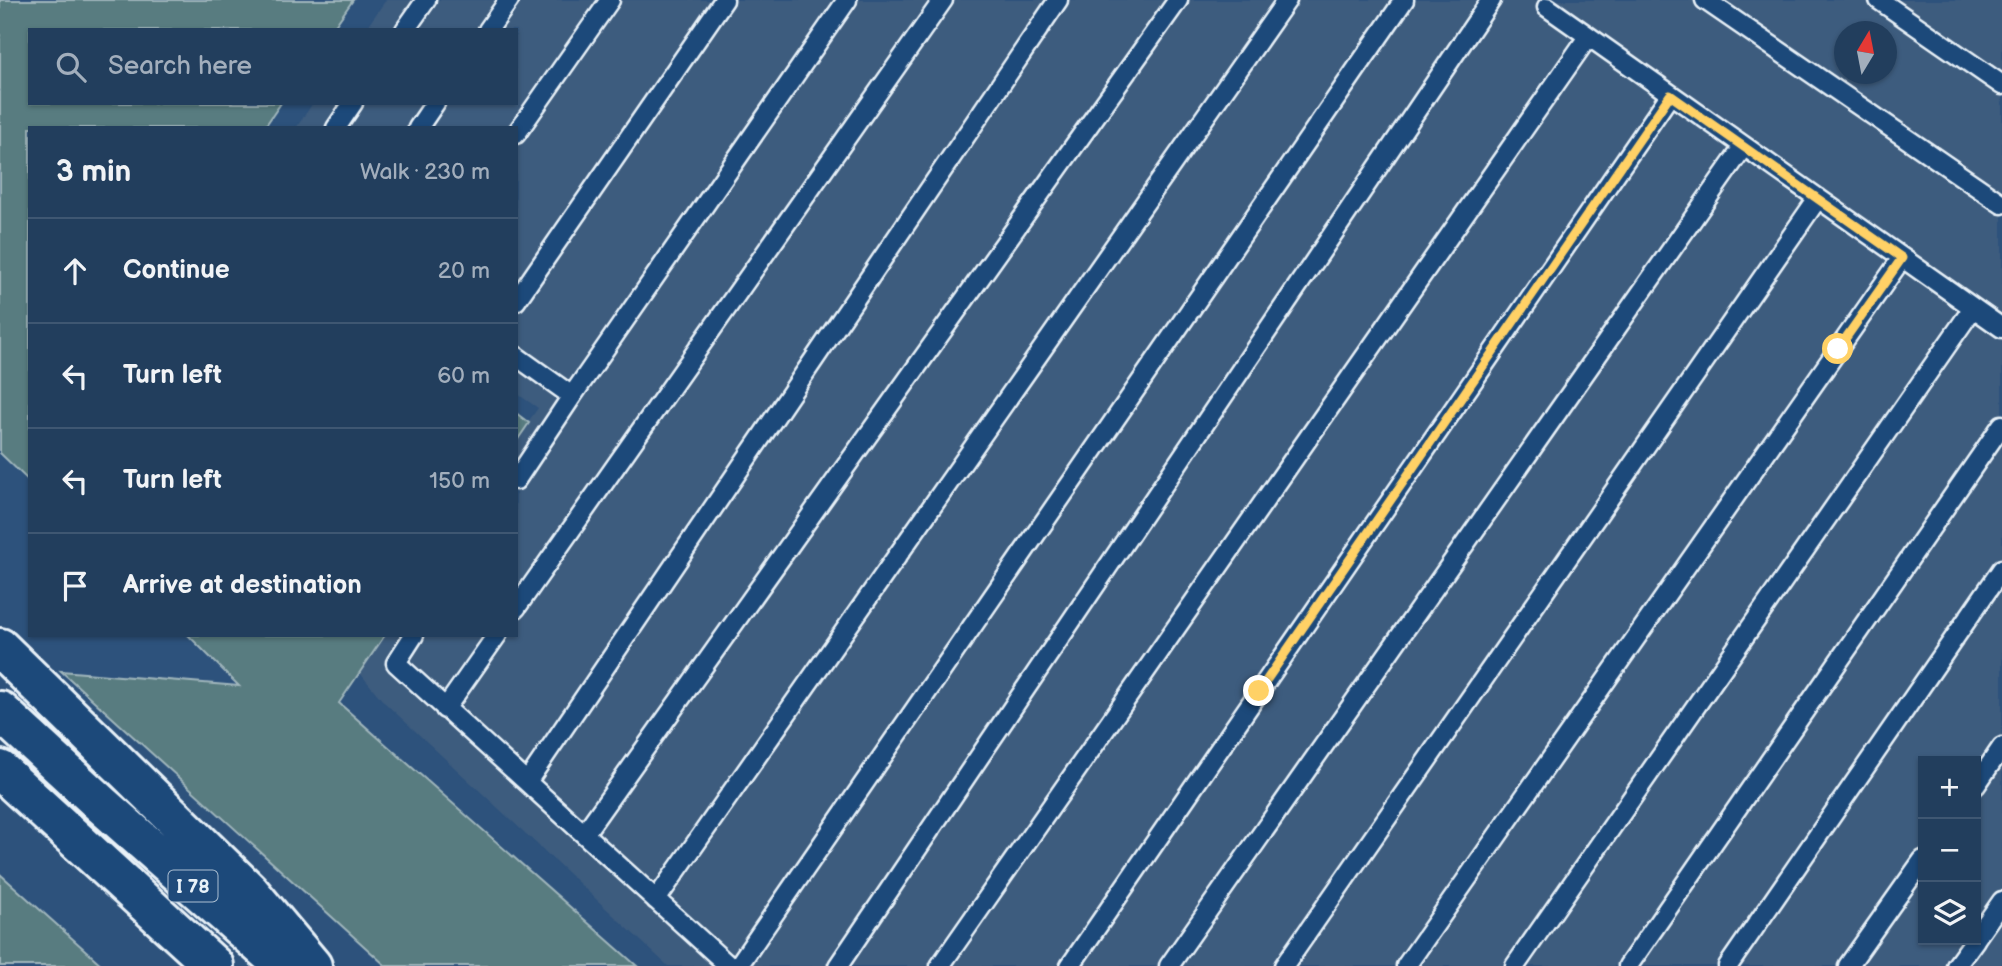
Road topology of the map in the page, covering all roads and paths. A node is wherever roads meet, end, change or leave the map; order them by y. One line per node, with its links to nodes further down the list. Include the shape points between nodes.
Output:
1 (426, 0): 15 (lane)
2 (509, 0): 16 (lane)
3 (610, 0): 24 (lane)
4 (724, 0): 29 (lane)
5 (847, 0): 33 (lane)
6 (943, 0): 37 (lane)
7 (1058, 0): 46 (lane)
8 (1178, 0): 47 (lane)
9 (1287, 0): 49 (lane)
10 (1404, 0): 57 (lane)
11 (1491, 0): 58 (lane)
12 (1705, 0): 27 (lane)
13 (1880, 0): 18 (lane)
14 (1545, 3): 17 (lane)
15 (406, 28)
16 (489, 28)
17 (1588, 37): 19 (lane); 59 (lane)
18 (2002, 85)
19 (1670, 95): 25 (lane); 60 (lane)
20 (352, 105): 22 (lane)
21 (435, 105): 23 (lane)
22 (337, 126)
23 (419, 126)
24 (518, 131)
25 (1744, 146): 26 (lane); 61 (lane)
26 (1818, 198): 28 (lane); 62 (lane)
27 (2002, 204)
28 (1902, 258): 30 (lane); 63 (lane)
29 (518, 297)
30 (1973, 308): 31 (lane); 64 (lane)
31 (2002, 328)
32 (518, 357): 33 (lane)
33 (572, 396): 35 (lane)
34 (2002, 425): 65 (lane)
35 (518, 477)
36 (2002, 569): 66 (lane)
37 (518, 605)
38 (413, 637): 41 (lane, via 396,663)
39 (496, 637): 41 (lane)
40 (0, 648): 55 (highway, via 249,891)
41 (445, 709): 46 (lane)
42 (0, 711): 54 (highway, I 78)
43 (2002, 747): 45 (lane)
44 (0, 770): 53 (highway, I 78)
45 (1981, 778)
46 (527, 782): 47 (lane)
47 (584, 834): 49 (lane)
48 (1918, 867): 67 (lane)
49 (656, 900): 56 (lane)
50 (2002, 901): 51 (lane)
51 (1981, 931)
52 (1971, 945): 68 (lane)
53 (214, 966)
54 (284, 966)
55 (312, 966)
56 (729, 966)
57 (738, 966)
58 (838, 966)
59 (940, 966)
60 (1070, 966)
61 (1169, 966)
62 (1284, 966)
63 (1406, 966)
64 (1515, 966)
65 (1628, 966)
66 (1728, 966)
67 (1849, 966)
68 (1956, 966)

